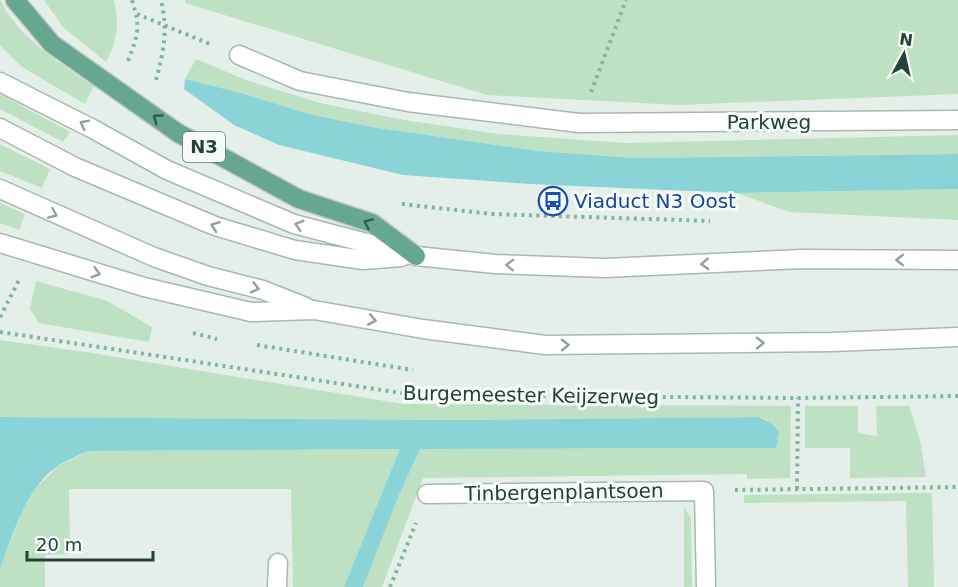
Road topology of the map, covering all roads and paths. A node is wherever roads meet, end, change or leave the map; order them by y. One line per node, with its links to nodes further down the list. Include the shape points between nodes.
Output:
1 (15, 0): 13 (main road, N3, one-way to 1, via 372,223 299,199 178,133 52,44)
2 (626, 0): 7 (path)
3 (136, 14): 4 (path)
4 (239, 56): 7 (street, Parkweg, via 300,81 408,102)
5 (0, 82): 13 (street, one-way to 5, via 294,224 166,170)
6 (958, 120): 7 (street, Parkweg)
7 (579, 123)
8 (0, 128): 13 (street, one-way to 8, via 352,259 295,250 214,226 75,167)
9 (0, 189): 15 (street, one-way to 15, via 154,257)
10 (391, 202): 11 (path, via 492,214)
11 (710, 221)
12 (0, 243): 15 (street, one-way to 15, via 144,287 251,312)
13 (416, 256): 14 (street, one-way to 13, via 802,259 605,268)
14 (958, 260)
15 (314, 310): 17 (street, one-way to 17, via 545,345)
16 (0, 332): 19 (path, Burgemeester Keijzerweg, via 415,395)
17 (958, 337)
18 (958, 396): 19 (path, Burgemeester Keijzerweg)
19 (798, 398): 21 (path)
20 (958, 487): 21 (path)
21 (797, 489): 22 (path)
22 (704, 491): 23 (street, Tinbergenplantsoen); 27 (street)
23 (427, 494): 26 (path)
24 (278, 563): 25 (street)
25 (277, 587)
26 (390, 587)
27 (706, 587)

